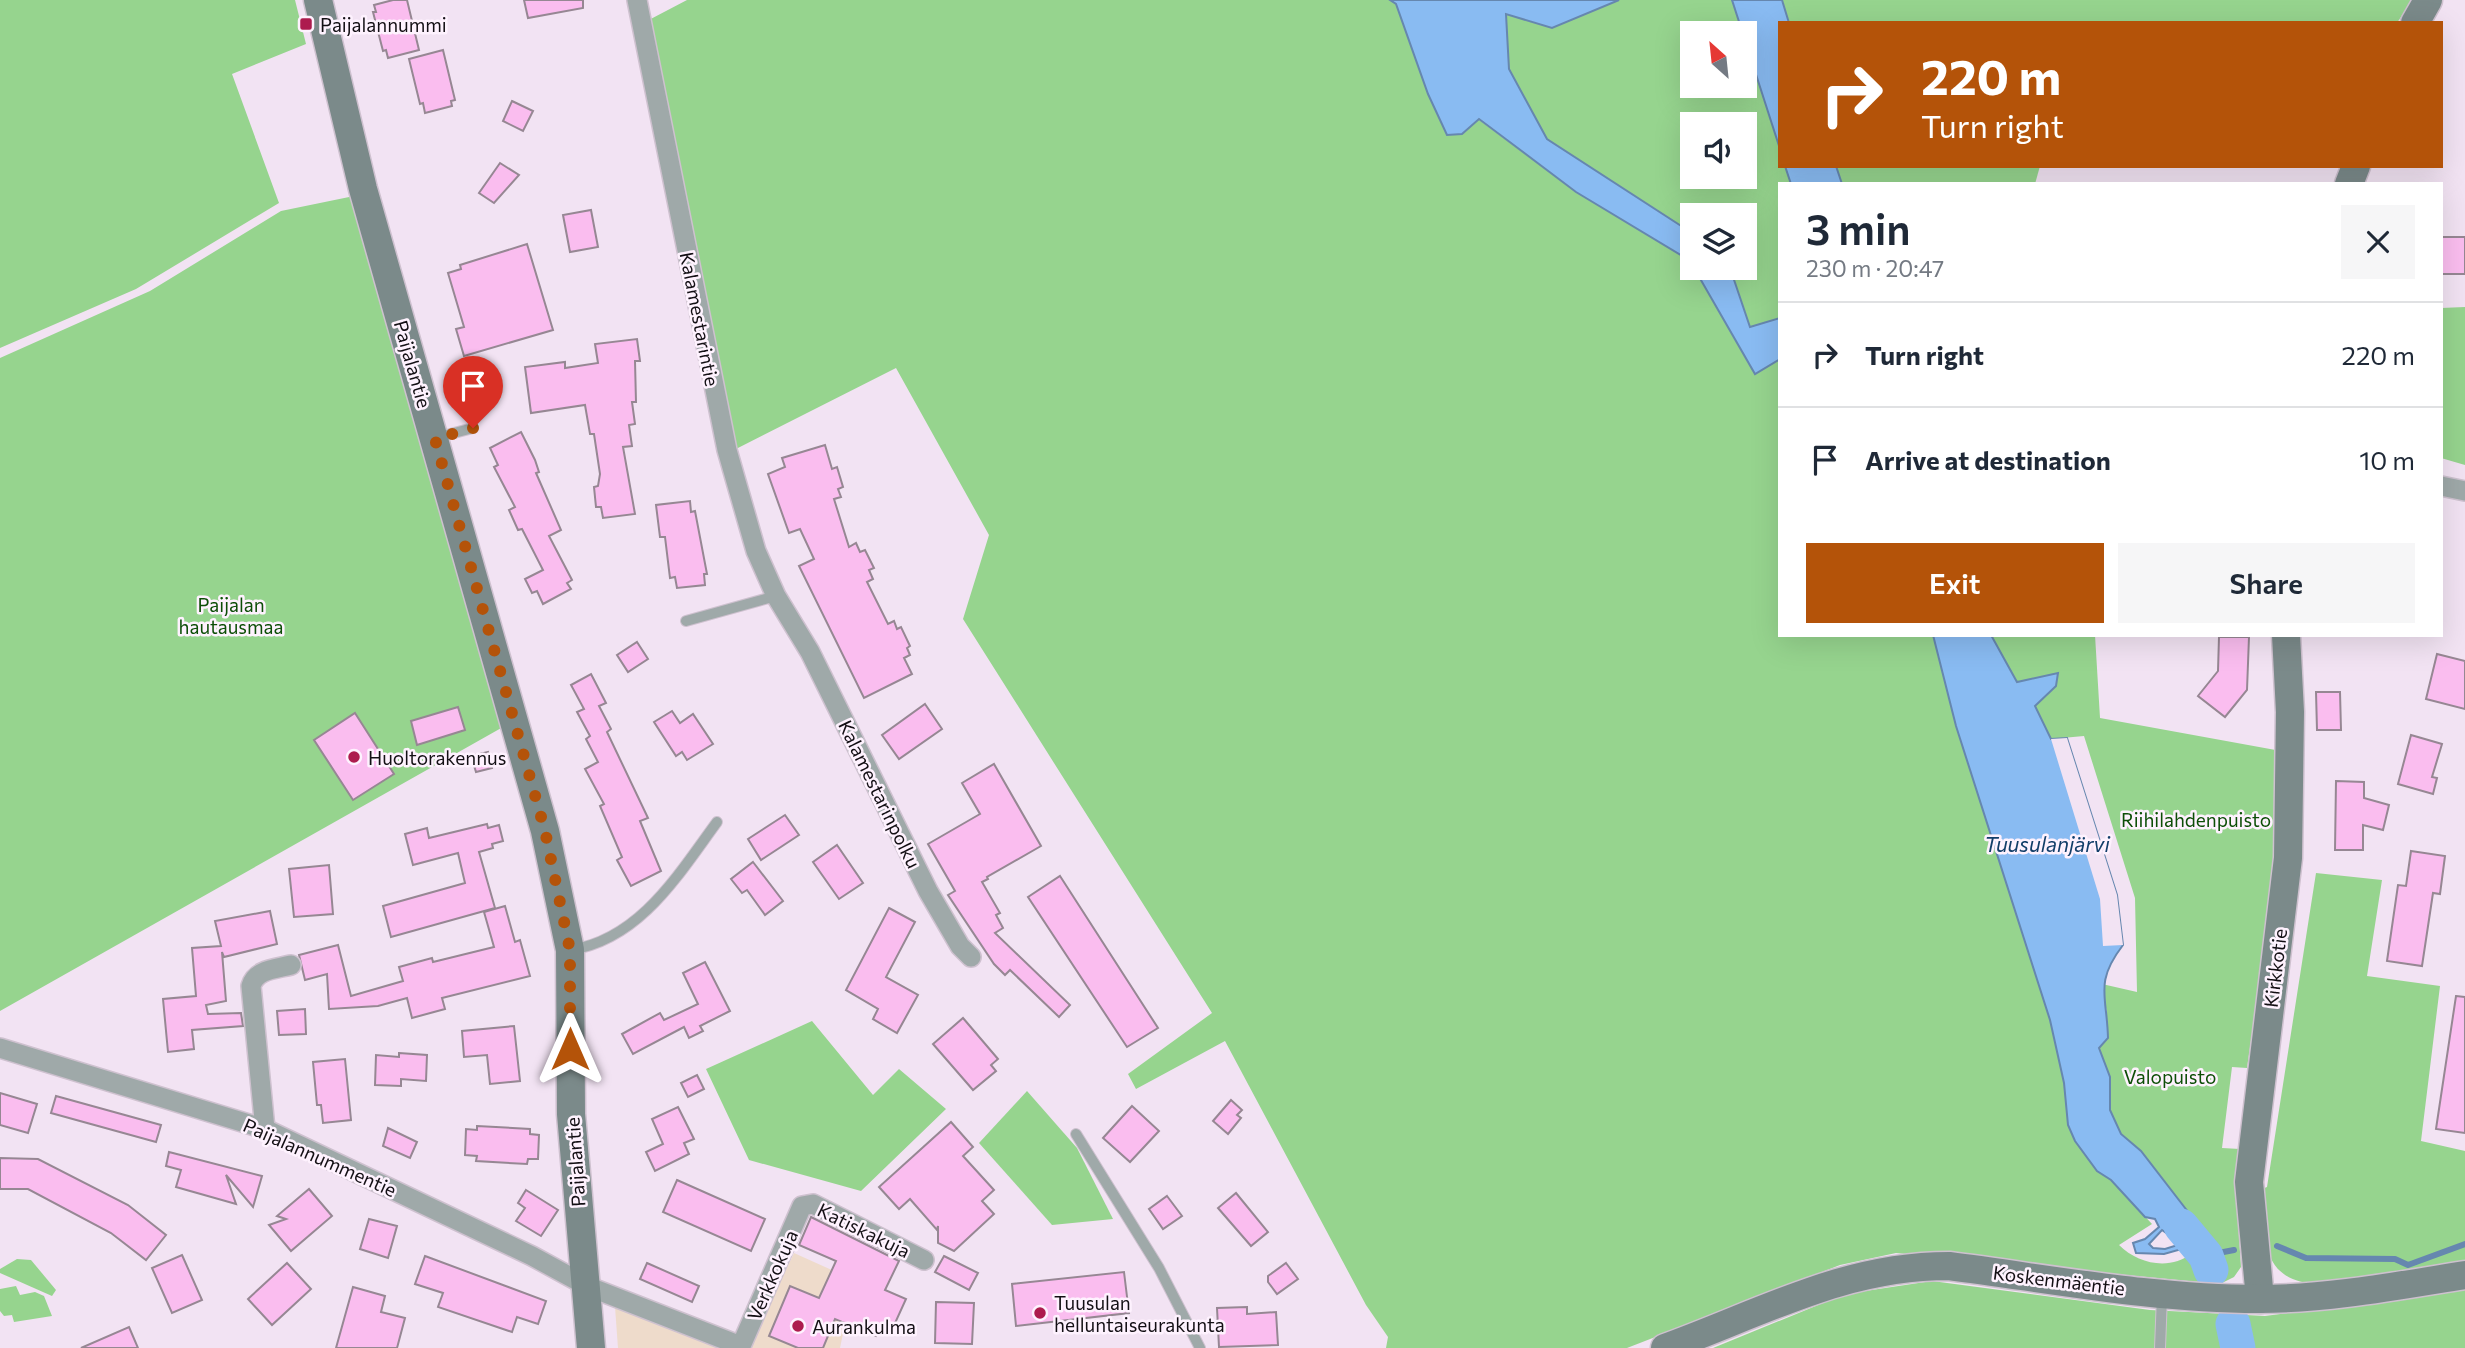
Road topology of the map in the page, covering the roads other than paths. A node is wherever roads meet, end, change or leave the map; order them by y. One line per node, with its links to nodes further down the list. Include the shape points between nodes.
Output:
1 (318, 0): 6 (street, Paijalantie, via 363,189)
2 (638, 0): 9 (street, Kalamestarintie, via 727,450 756,551)
3 (2428, 0): 4 (street)
4 (2416, 21)
5 (473, 428): 6 (lane)
6 (435, 439): 14 (street, Paijalantie, via 545,831)
7 (2443, 486): 8 (street)
8 (2465, 491)
9 (776, 596): 10 (lane); 11 (street, Kalamestarintie)
10 (686, 621)
11 (795, 628): 15 (street, Kalamestarinpolku, via 928,891)
12 (2286, 637): 25 (street, Kirkkotie, via 2288,858 2249,1182)
13 (716, 822): 14 (lane, via 662,898 606,941)
14 (570, 950): 23 (street, Paijalantie, via 571,1101)
15 (971, 957)
16 (291, 965): 18 (street, via 262,972 251,986)
17 (0, 1048): 18 (street, Paijalannummentie)
18 (265, 1129): 23 (street, Paijalannummentie)
19 (1076, 1134): 27 (lane, via 1159,1268)
20 (802, 1206): 21 (street, Katiskakuja, via 813,1204); 23 (street, Verkkokuja, via 741,1346)
21 (924, 1260)
22 (2465, 1275): 25 (street, Koskenmäentie, via 2339,1295)
23 (587, 1286): 26 (street, Paijalantie)
24 (2162, 1294): 25 (street, Koskenmäentie); 28 (street, Koskenmäentie, via 1949,1266 1887,1269 1781,1301); 29 (lane)
25 (2260, 1299)
26 (591, 1348)
27 (1200, 1348)
28 (1665, 1348)
29 (2160, 1348)

